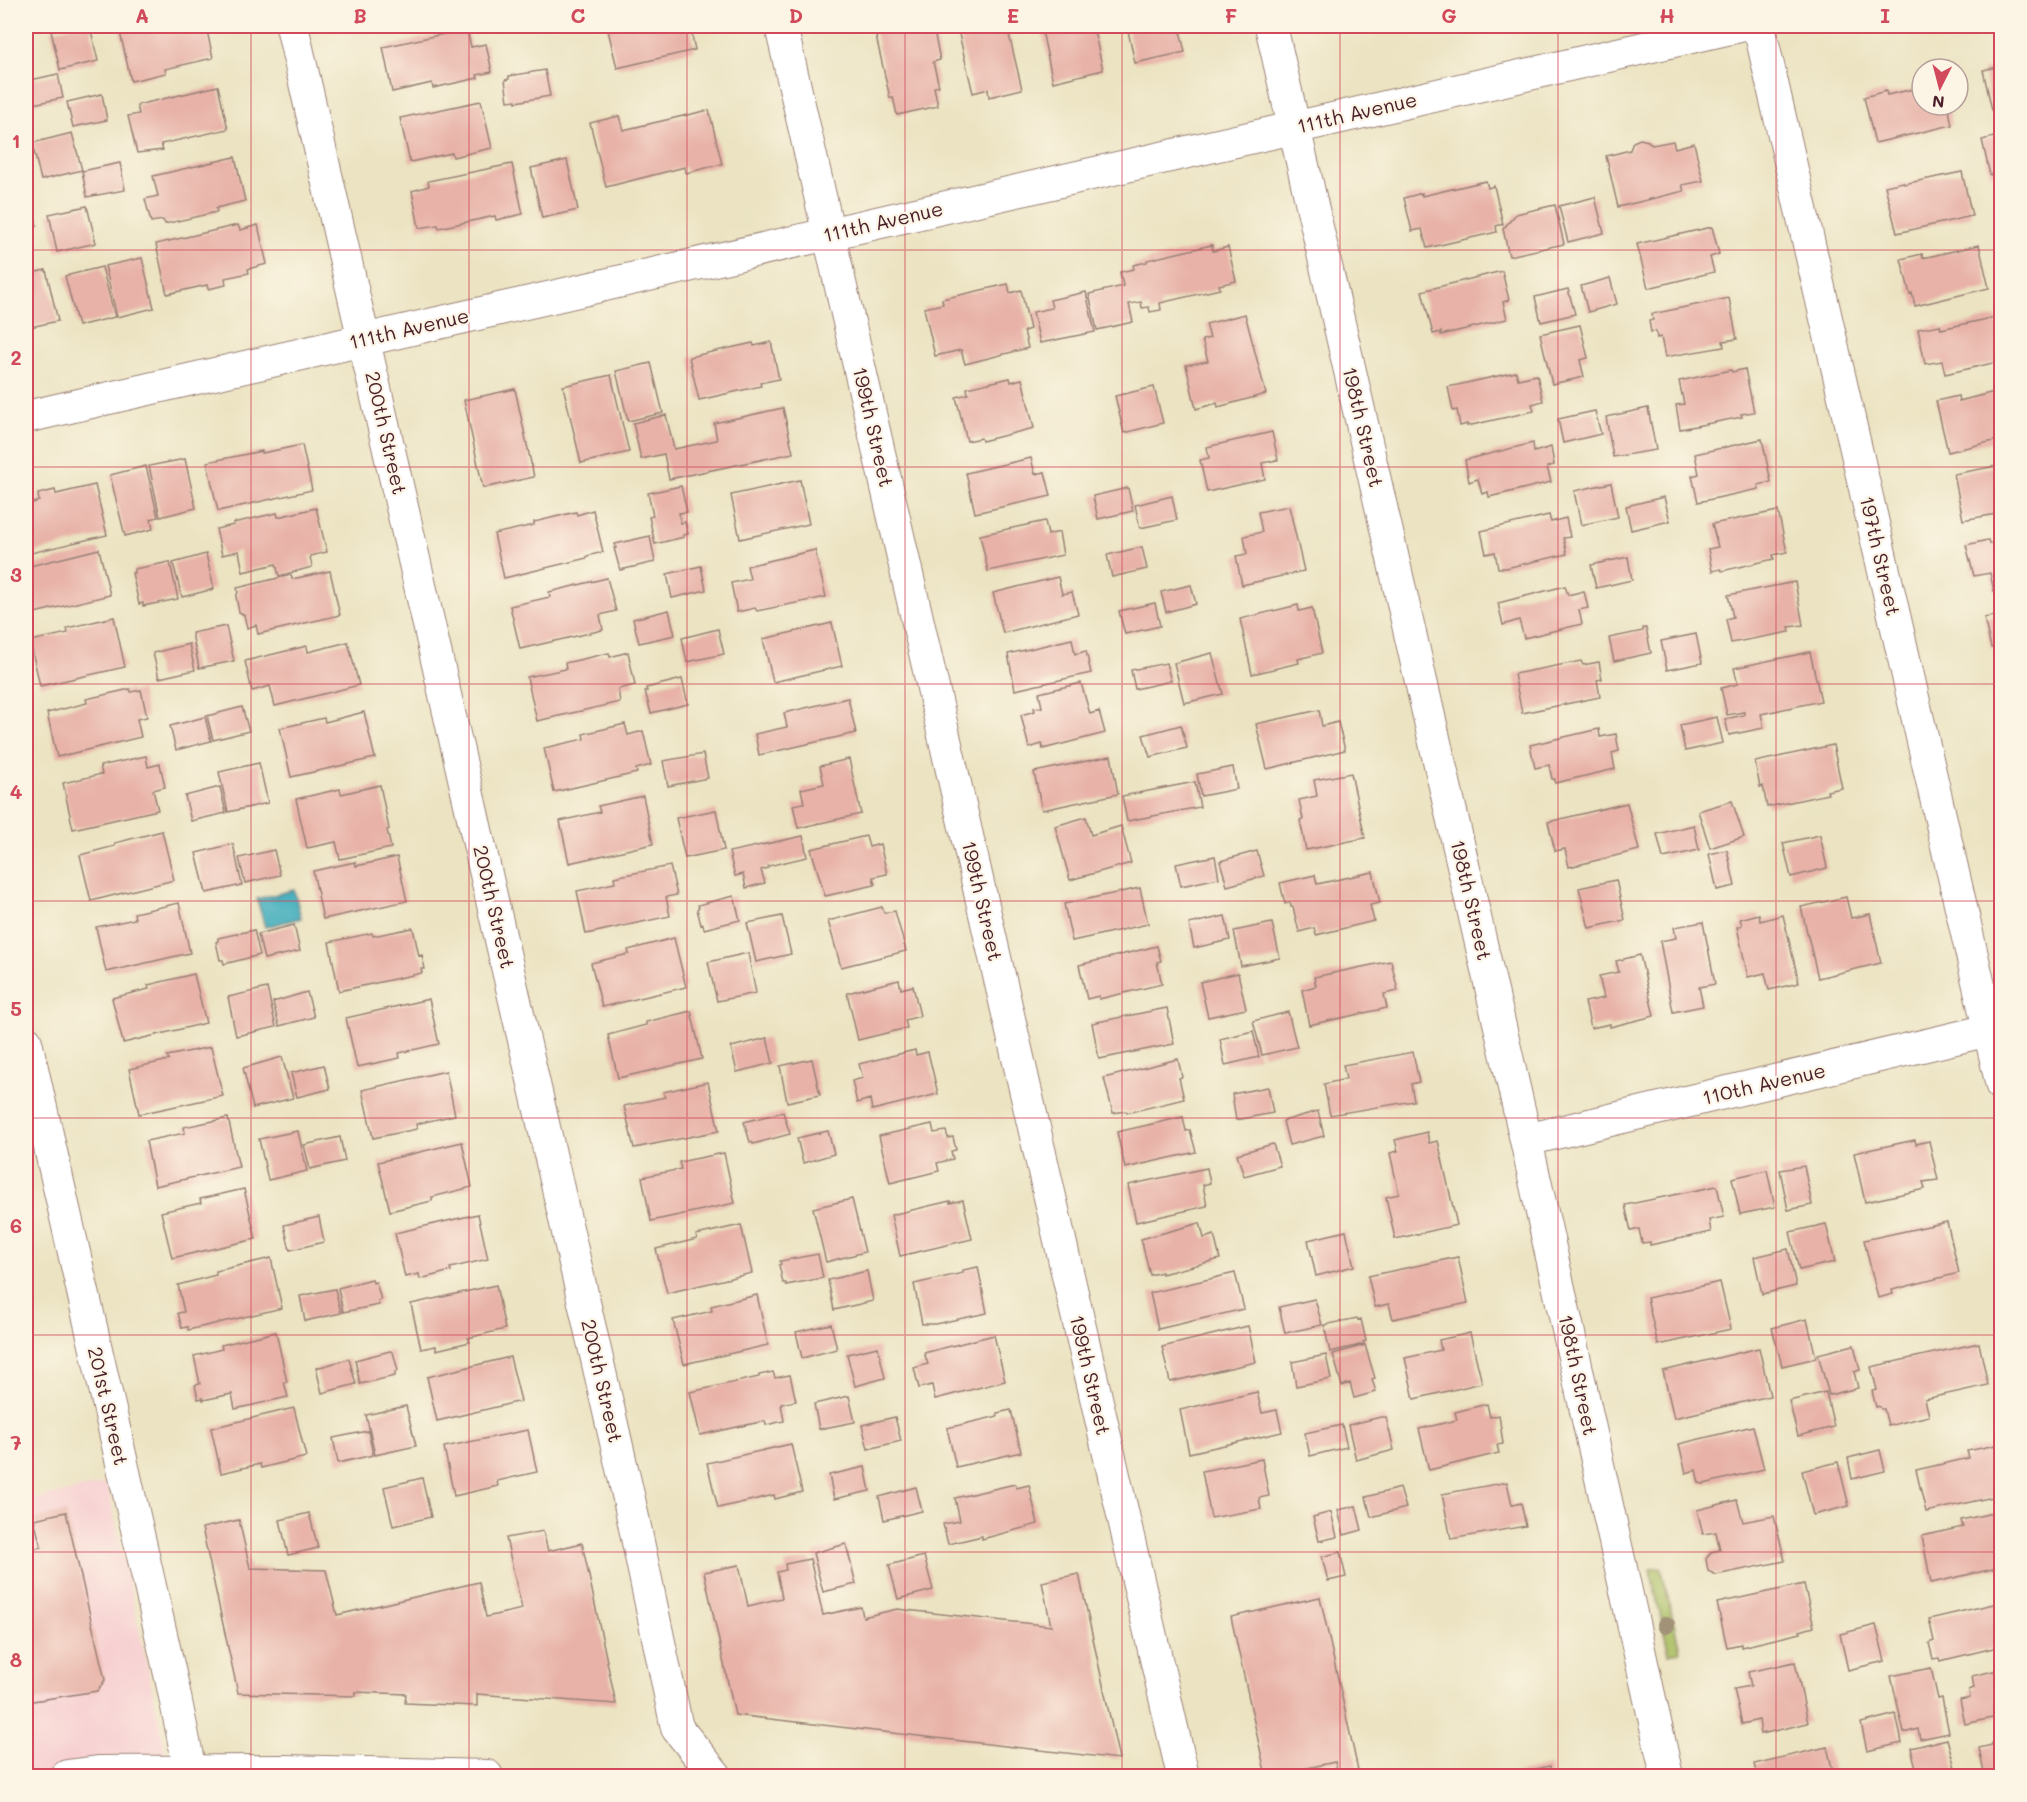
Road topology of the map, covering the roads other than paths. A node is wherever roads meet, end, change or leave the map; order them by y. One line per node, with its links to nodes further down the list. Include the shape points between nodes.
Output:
1 (292, 26): 8 (street, 200th Street)
2 (781, 26): 7 (street, 199th Street)
3 (1271, 26): 6 (street, 198th Street)
4 (1740, 26): 6 (street, 111th Avenue)
5 (1759, 26): 10 (street, 197th Street)
6 (1294, 128): 7 (street, 111th Avenue); 13 (street, 198th Street)
7 (828, 234): 8 (street, 111th Avenue); 19 (street, 199th Street)
8 (364, 339): 9 (street, 111th Avenue); 18 (street, 200th Street, via 629,1499 676,1728)
9 (26, 417)
10 (1995, 1029): 12 (street, 197th Street); 13 (street, 110th Avenue)
11 (26, 1042): 14 (street, 201st Street)
12 (2001, 1086)
13 (1526, 1140): 20 (street, 198th Street)
14 (190, 1771): 15 (street); 16 (street)
15 (285, 1774): 17 (street)
16 (67, 1776)
17 (487, 1776)
18 (716, 1776)
19 (1183, 1776)
20 (1667, 1776)

